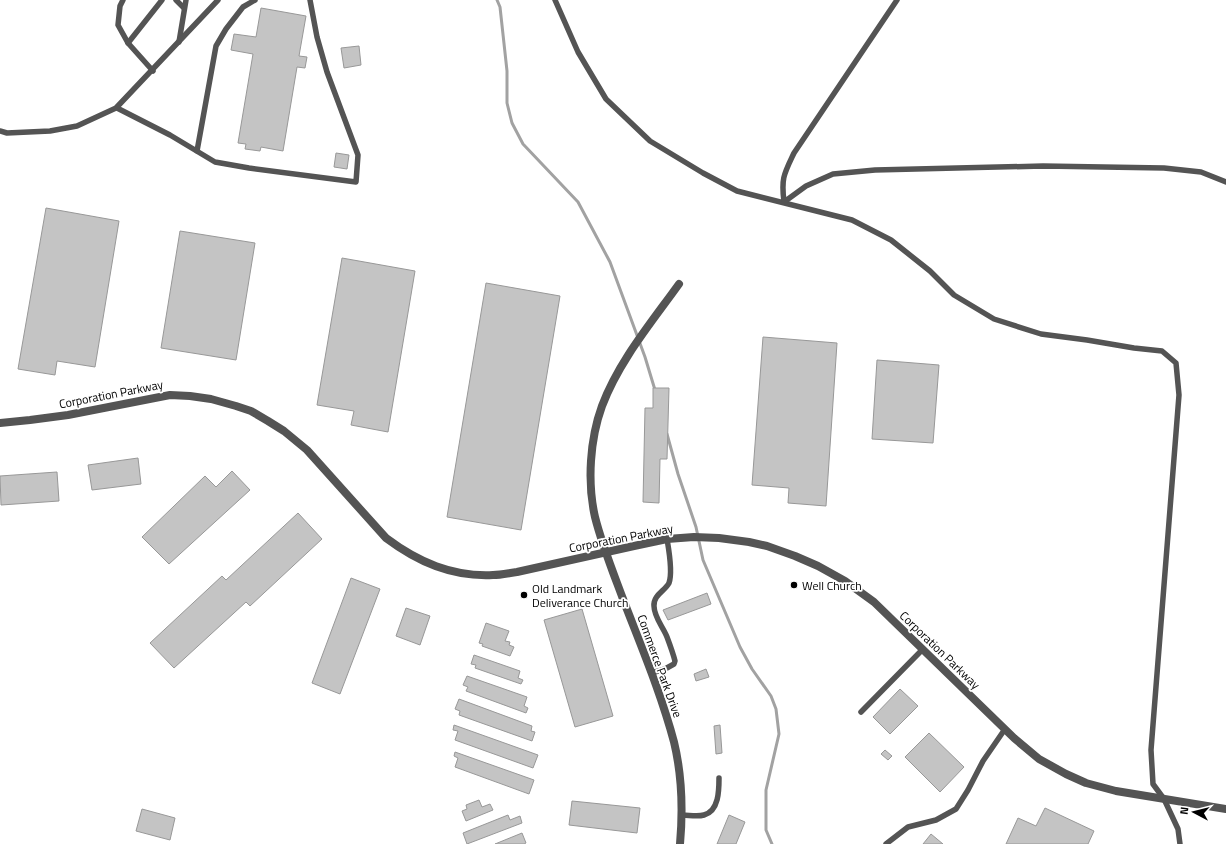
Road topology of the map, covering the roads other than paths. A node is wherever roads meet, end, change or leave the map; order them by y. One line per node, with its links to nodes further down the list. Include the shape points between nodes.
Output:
1 (123, 0): 12 (lane, via 118,25)
2 (162, 0): 12 (lane)
3 (176, 0): 10 (lane)
4 (186, 0): 10 (lane)
5 (218, 0): 11 (lane)
6 (255, 0): 16 (lane, via 243,7 216,46)
7 (310, 0): 16 (lane, via 327,72 358,155 356,182 215,162)
8 (555, 0): 18 (lane, via 578,52 606,99 650,141 737,191)
9 (897, 0): 18 (lane, via 794,153 784,173)
10 (184, 8): 11 (lane)
11 (179, 42): 13 (lane)
12 (128, 43): 13 (lane)
13 (153, 70): 14 (lane)
14 (117, 108): 15 (lane, via 77,126 50,131); 16 (lane)
15 (0, 131)
16 (197, 151)
17 (1226, 182): 18 (lane, via 1200,172 1164,168 1043,166 875,170 833,174 806,186)
18 (784, 202): 28 (lane, via 852,220 891,240 930,271 954,295 994,319 1041,334 1162,351 1176,362 1179,395 1151,750 1152,784)
19 (679, 284): 22 (street, Commerce Park Drive, via 615,377 595,431 590,483 595,515)
20 (0, 422): 22 (street, Corporation Parkway, via 68,415 170,395 211,399 251,411 284,431 307,450 386,538 418,559 440,568 493,575)
21 (667, 539): 22 (street, Corporation Parkway); 23 (street, Corporation Parkway, via 694,537 749,542 767,546 818,566 874,602); 24 (lane, via 671,575 654,606 675,661 666,669)
22 (606, 552): 24 (street, Commerce Park Drive)
23 (922, 650): 25 (lane); 26 (street, Corporation Parkway)
24 (651, 673): 30 (street, Commerce Park Drive, via 674,743 679,768)
25 (861, 712)
26 (1005, 729): 28 (street, Corporation Parkway, via 1039,759 1086,783); 32 (lane, via 983,761 956,809 936,820 908,827)
27 (719, 778): 30 (lane, via 718,796 712,810 702,815)
28 (1164, 799): 29 (street, Corporation Parkway); 33 (lane, via 1178,829)
29 (1226, 809)
30 (682, 815): 31 (street, Commerce Park Drive)
31 (680, 844)
32 (886, 844)
33 (1180, 844)

